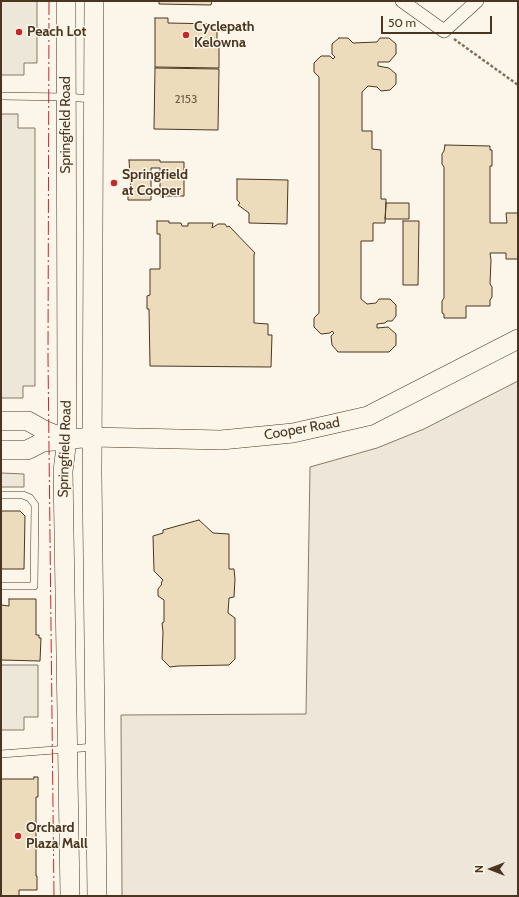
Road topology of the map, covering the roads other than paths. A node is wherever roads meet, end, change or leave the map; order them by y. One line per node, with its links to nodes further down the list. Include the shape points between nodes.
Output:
1 (66, 1): 6 (main road, Springfield Road)
2 (94, 1): 7 (main road, Springfield Road)
3 (402, 1): 4 (street, via 444,31)
4 (476, 1)
5 (1, 96): 6 (lane)
6 (66, 97): 7 (lane); 11 (main road, Springfield Road)
7 (93, 99): 10 (main road, Springfield Road)
8 (518, 339): 10 (main road, Cooper Road, via 368,416 293,433 221,440)
9 (1, 421): 11 (main road, Cooper Road, via 28,421)
10 (92, 437): 11 (main road, Cooper Road); 15 (main road, Springfield Road)
11 (67, 439): 12 (main road, Cooper Road, via 43,442 27,450); 16 (main road, Springfield Road, via 63,471)
12 (1, 450)
13 (1, 495): 14 (lane, via 23,494 35,505 35,512 34,586)
14 (1, 586)
15 (96, 747): 16 (lane); 19 (main road, Springfield Road)
16 (67, 750): 17 (lane); 18 (main road, Springfield Road)
17 (1, 754)
18 (70, 896)
19 (97, 896)

